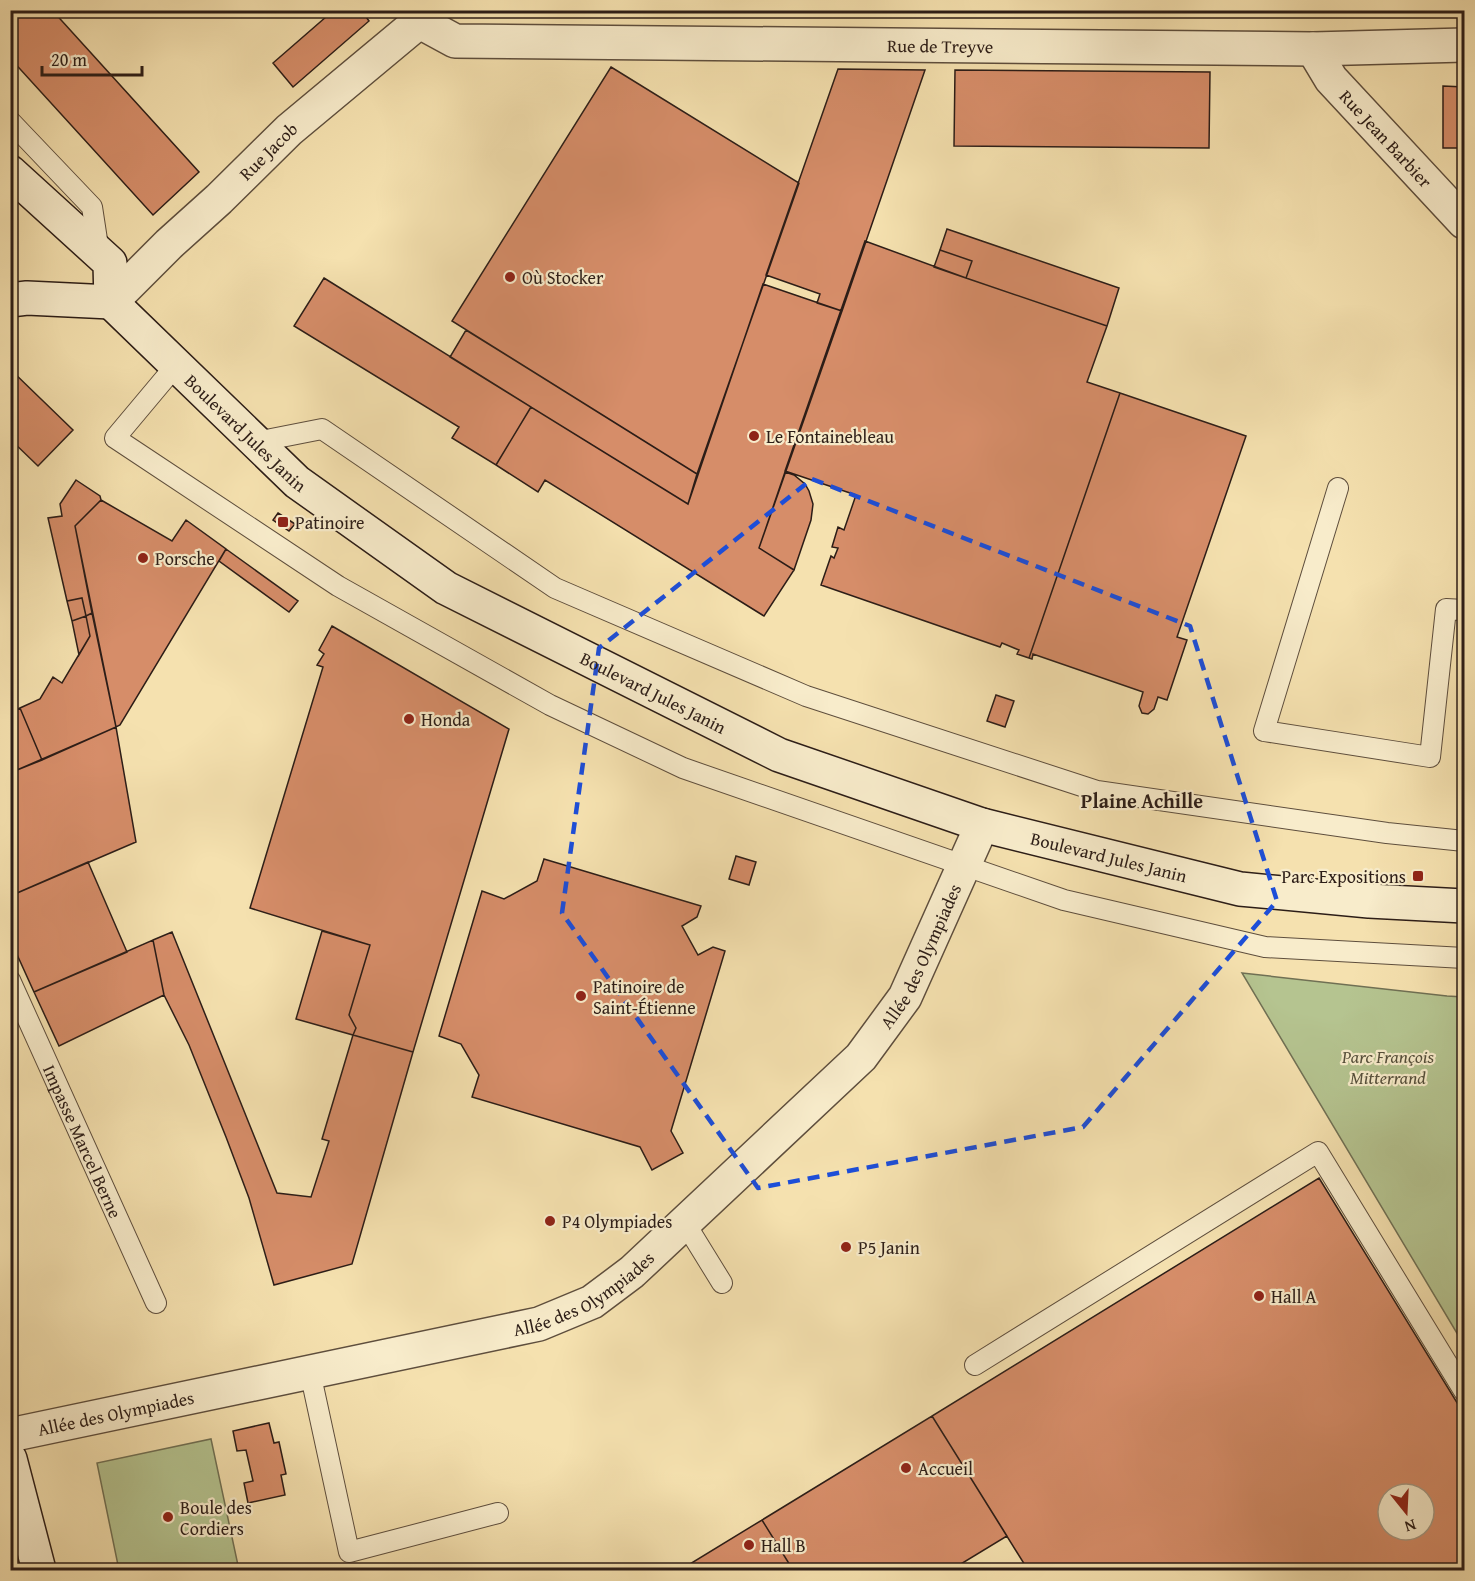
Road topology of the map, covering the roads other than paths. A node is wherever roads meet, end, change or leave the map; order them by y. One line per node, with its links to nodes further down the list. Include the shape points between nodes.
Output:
1 (426, 16): 3 (street, Rue de Treyve, via 455,41); 9 (street, Rue Jacob, via 289,130)
2 (1464, 45): 3 (street, Rue de Treyve)
3 (1313, 49): 6 (street, Rue Jean Barbier, via 1331,79)
4 (10, 122): 7 (lane, via 92,207)
5 (10, 172): 7 (street)
6 (1464, 222)
7 (99, 253): 9 (street, via 110,263)
8 (16, 292): 9 (street)
9 (111, 303): 10 (street, Boulevard Jules Janin)
10 (177, 364): 11 (street, Boulevard Jules Janin); 16 (lane, via 116,438 338,586 550,705 683,768)
11 (256, 442): 14 (street, Boulevard Jules Janin, via 297,482 447,588 779,755); 15 (lane, via 322,429 555,588 806,696 1097,791)
12 (1338, 488): 13 (lane, via 1264,731 1430,757 1446,609)
13 (1464, 610)
14 (981, 825): 16 (street, Allée des Olympiades); 17 (street, Boulevard Jules Janin, via 1240,889)
15 (1464, 841)
16 (965, 865): 18 (lane, via 1064,900 1265,947); 20 (street, Allée des Olympiades, via 905,997 861,1057)
17 (1464, 906)
18 (1464, 958)
19 (10, 980): 22 (lane, Impasse Marcel Berne)
20 (685, 1223): 21 (lane); 24 (street, Allée des Olympiades, via 632,1272 592,1302 539,1324)
21 (722, 1282)
22 (156, 1303)
23 (975, 1365): 25 (lane, via 1318,1152)
24 (309, 1372): 26 (street, Allée des Olympiades); 28 (lane, via 349,1552)
25 (1464, 1391)
26 (10, 1436)
27 (10, 1459): 29 (street)
28 (498, 1513)
29 (39, 1570)

